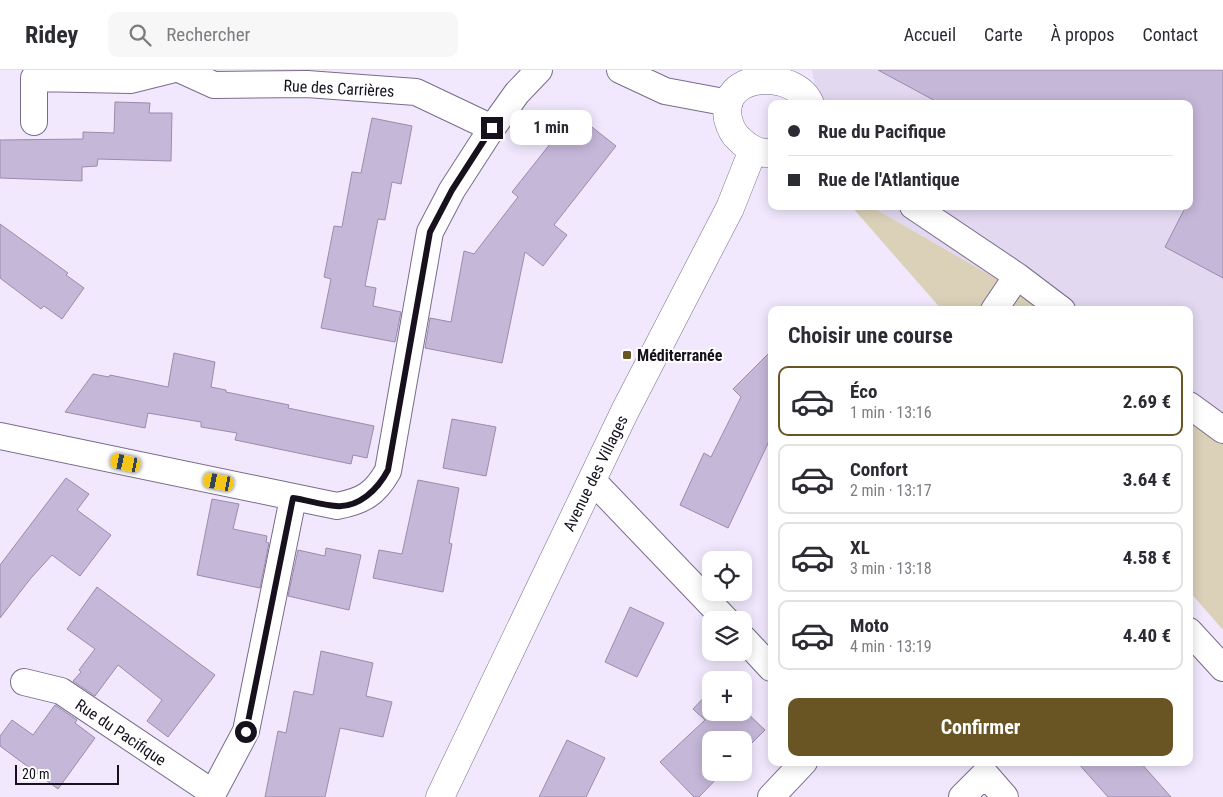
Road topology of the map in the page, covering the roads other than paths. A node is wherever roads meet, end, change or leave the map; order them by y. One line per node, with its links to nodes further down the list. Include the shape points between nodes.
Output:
1 (171, 70): 8 (street, via 131,80 34,78)
2 (181, 70): 9 (street, Rue des Carrières, via 214,85 307,84 416,92)
3 (540, 70): 9 (street, via 517,93)
4 (620, 70): 7 (street, via 665,91)
5 (780, 71): 6 (street, via 800,85); 7 (street, via 767,70 742,80)
6 (809, 100)
7 (728, 103): 10 (street, via 729,120 735,136 743,144)
8 (34, 122)
9 (492, 128): 19 (street, via 452,190 430,232 388,470 381,484 369,495 337,506)
10 (762, 151): 18 (street, Avenue des Villages)
11 (919, 210): 12 (street)
12 (1016, 276): 13 (street); 14 (street)
13 (997, 306)
14 (1057, 306)
15 (1193, 408): 16 (street)
16 (1223, 430)
17 (0, 436): 19 (street)
18 (592, 480): 20 (street); 28 (street, Avenue des Villages)
19 (293, 498): 27 (street, Rue du Pacifique, via 246,732)
20 (717, 611)
21 (1193, 635): 24 (street)
22 (752, 648): 23 (street)
23 (768, 665)
24 (1223, 668)
25 (24, 682): 27 (street, Rue du Pacifique, via 61,691)
26 (800, 766): 29 (street)
27 (215, 795)
28 (440, 797)
29 (771, 797)
30 (962, 797): 31 (street, via 985,774)
31 (1005, 797)

